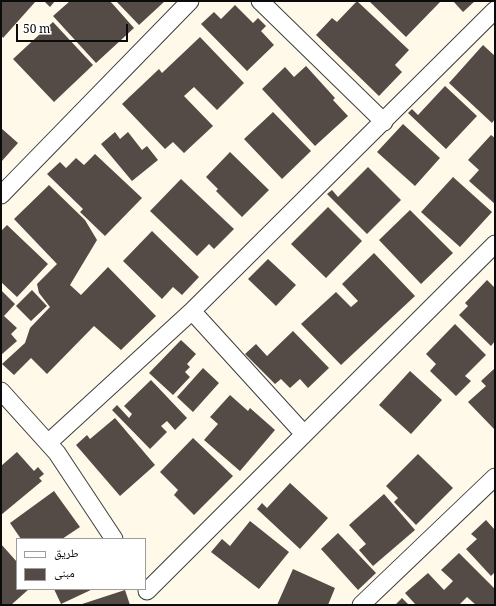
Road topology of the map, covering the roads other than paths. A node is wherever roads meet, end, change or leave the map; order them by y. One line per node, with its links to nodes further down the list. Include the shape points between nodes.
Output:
1 (190, 1): 5 (street)
2 (260, 1): 4 (street)
3 (495, 10): 4 (street)
4 (384, 122): 7 (street)
5 (1, 195)
6 (495, 244): 9 (street)
7 (192, 311): 9 (street); 10 (street)
8 (1, 391): 10 (street)
9 (304, 434): 13 (street)
10 (48, 443): 12 (street)
11 (495, 477): 14 (street)
12 (113, 538)
13 (148, 594)
14 (361, 605)

